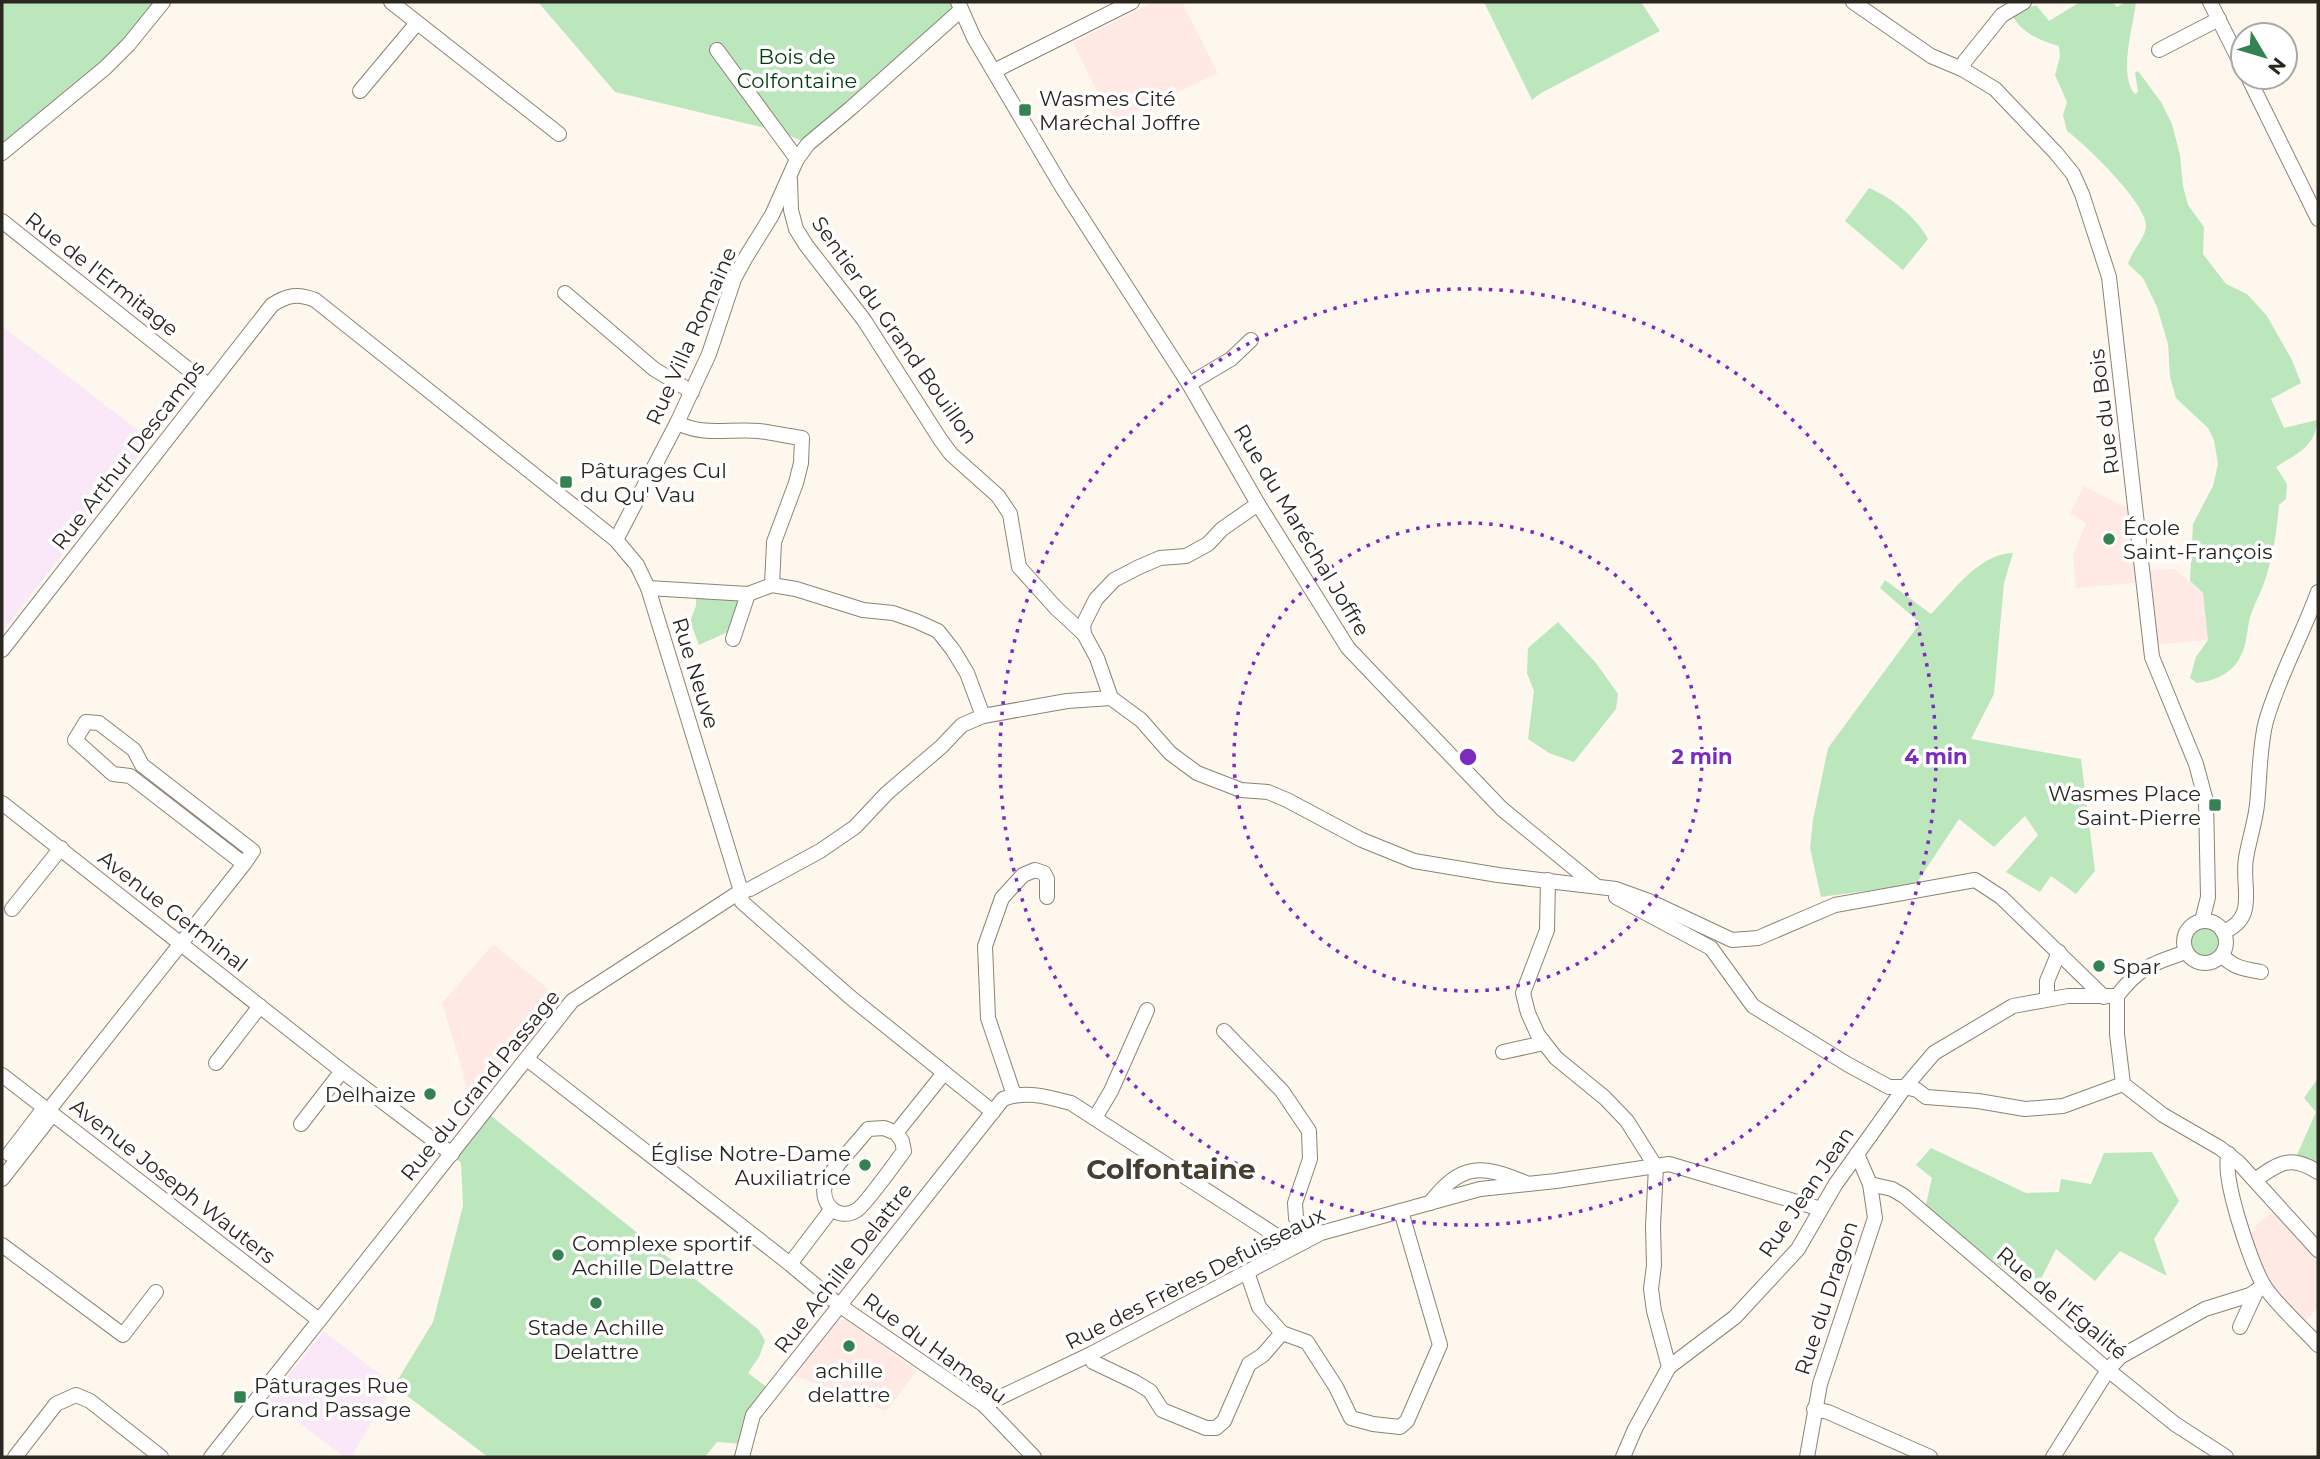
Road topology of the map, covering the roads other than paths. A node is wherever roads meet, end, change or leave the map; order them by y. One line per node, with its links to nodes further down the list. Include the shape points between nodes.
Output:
1 (163, 2): 18 (street, via 105,68)
2 (391, 2): 9 (street)
3 (1132, 2): 14 (street)
4 (1853, 2): 13 (street, Rue du Bois, via 1931,56)
5 (2024, 2): 13 (street, via 2002,15)
6 (2210, 2): 8 (street)
7 (960, 6): 14 (street, Rue du Maréchal Joffre); 19 (street, Rue Villa Romaine, via 808,144)
8 (2219, 19): 10 (street); 12 (street)
9 (417, 23): 16 (street); 17 (street)
10 (2229, 39)
11 (717, 50): 19 (street)
12 (2160, 50)
13 (1962, 69): 48 (street, Rue du Bois, via 2003,96 2073,174 2101,248 2109,277 2152,657 2196,764 2206,801 2208,897)
14 (994, 71): 25 (street, Rue du Maréchal Joffre, via 1062,187)
15 (2255, 91): 20 (street)
16 (360, 92)
17 (559, 134)
18 (2, 153)
19 (793, 165): 27 (street, Rue Villa Romaine, via 772,215 734,279); 35 (street, Sentier du Grand Bouillon, via 791,210 796,229 864,320 951,454 998,496 1010,514 1019,567)
20 (2318, 219)
21 (2, 221): 26 (street, Rue de l'Ermitage)
22 (565, 293): 27 (street, via 654,369)
23 (294, 295): 26 (street, Rue Arthur Descamps, via 272,305); 30 (street, Rue Neuve, via 327,307)
24 (1251, 340): 25 (street, via 1231,359)
25 (1189, 384): 29 (street, Rue du Maréchal Joffre)
26 (208, 385): 37 (street, Rue Arthur Descamps)
27 (692, 392): 28 (street, Rue Villa Romaine)
28 (677, 423): 30 (street, Rue Villa Romaine); 31 (street, via 707,433 758,431 803,438 802,463 774,541)
29 (1258, 504): 35 (street, via 1186,556 1160,558 1114,580 1096,599 1083,625); 44 (street, Rue du Maréchal Joffre, via 1348,648 1502,809)
30 (616, 540): 32 (street, Rue Neuve, via 637,565)
31 (772, 585): 34 (street); 39 (street, via 863,610 893,613 938,631 967,673)
32 (648, 588): 34 (street); 45 (street, Rue Neuve)
33 (2318, 592): 49 (street, via 2278,682 2265,724 2257,809 2245,861 2246,906 2237,925)
34 (748, 594): 36 (street)
35 (1084, 634): 38 (street)
36 (733, 639)
37 (2, 650)
38 (1111, 698): 39 (street); 43 (street, via 1141,720 1170,753 1219,783 1268,792 1414,861)
39 (983, 716): 45 (street, Rue du Grand Passage, via 962,725 855,827 820,851)
40 (2, 803): 41 (street, Avenue Germinal)
41 (61, 848): 47 (street); 50 (street, Avenue Germinal)
42 (243, 864): 42 (street, via 130,776 113,774 75,740 86,722 99,723 134,750 142,765 253,851); 50 (street)
43 (1548, 880): 44 (street); 60 (street, via 1547,930 1524,993 1528,1013)
44 (1596, 887): 51 (street, via 1649,901 1732,940 1758,938 1835,905 1975,880 2001,897); 68 (street, Rue du Maréchal Joffre, via 1712,948 1753,1006 1889,1087)
45 (741, 891): 62 (street, Rue du Grand Passage, via 572,1001); 65 (street, Rue Neuve, via 742,902)
46 (1047, 897): 69 (street, via 1044,873 1035,870 1023,875 1002,898 985,946 988,1018)
47 (12, 909)
48 (2202, 921): 49 (street); 52 (street, via 2186,933)
49 (2223, 932): 53 (street)
50 (180, 944): 57 (street, Avenue Germinal); 70 (street)
51 (2059, 952): 55 (street); 56 (street, via 2047,981)
52 (2186, 952): 53 (street, via 2203,963); 55 (street, via 2141,969)
53 (2222, 955): 54 (street, via 2240,968)
54 (2261, 972)
55 (2111, 996): 56 (street, Rue Jean Jean); 67 (street)
56 (2047, 999): 68 (street, Rue Jean Jean, via 2013,1006 1934,1053)
57 (260, 1006): 63 (street); 64 (street, Avenue Germinal)
58 (1147, 1010): 72 (street)
59 (1224, 1031): 87 (street, via 1282,1091 1309,1131 1310,1159 1295,1203)
60 (1544, 1043): 61 (street); 79 (street, via 1626,1121)
61 (1503, 1052)
62 (527, 1059): 75 (street, Rue du Grand Passage); 90 (street, Rue du Hameau)
63 (216, 1063)
64 (342, 1071): 73 (street); 75 (street, Avenue Germinal)
65 (944, 1073): 71 (street, Rue Neuve); 74 (street)
66 (2, 1075): 70 (street, Avenue Joseph Wauters)
67 (2123, 1084): 68 (street, Rue du Maréchal Joffre, via 2063,1106 2025,1109 1926,1097); 77 (street, via 2163,1115)
68 (1905, 1087): 76 (street, Rue Jean Jean)
69 (1014, 1095): 71 (street, Rue Achille Delattre, via 1003,1099); 72 (street, via 1041,1095 1071,1103)
70 (48, 1111): 78 (street); 81 (street); 95 (street, Avenue Joseph Wauters)
71 (993, 1112): 94 (street, Rue Achille Delattre)
72 (1095, 1118): 87 (street)
73 (301, 1124)
74 (896, 1133): 85 (street, via 904,1151 857,1210 843,1214); 85 (street, via 868,1129 825,1183 825,1200)
75 (452, 1154): 95 (street, Rue du Grand Passage)
76 (1857, 1154): 83 (street, Rue du Dragon); 84 (street, Rue Jean Jean)
77 (2229, 1154): 82 (street); 92 (street, via 2227,1168 2245,1244)
78 (2, 1163)
79 (1656, 1167): 84 (street, Rue des Frères Defuisseaux, via 1669,1164); 86 (street, Rue des Frères Defuisseaux, via 1480,1189); 100 (street, via 1651,1289)
80 (2318, 1172): 82 (street, via 2303,1163 2286,1162)
81 (2, 1179)
82 (2255, 1180): 89 (street)
83 (1870, 1184): 101 (street, Rue de l'Égalité, via 1904,1196); 103 (street, Rue du Dragon, via 1875,1218)
84 (1821, 1209): 100 (street, Rue Jean Jean, via 1798,1249 1766,1287)
85 (831, 1210): 90 (street)
86 (1401, 1211): 87 (street, Rue des Frères Defuisseaux, via 1321,1233); 97 (street, via 1440,1345 1407,1422 1400,1427 1351,1418 1307,1342)
87 (1299, 1244): 91 (street, Rue des Frères Defuisseaux)
88 (2, 1245): 93 (street, via 122,1335)
89 (2318, 1250)
90 (790, 1264): 94 (street, Rue du Hameau)
91 (1247, 1272): 97 (street, via 1259,1307); 99 (street, Rue des Frères Defuisseaux)
92 (2261, 1288): 96 (street); 98 (street); 101 (street, via 2205,1310 2120,1357)
93 (156, 1292)
94 (839, 1305): 102 (street, Rue du Hameau); 107 (street, Rue Achille Delattre, via 753,1415)
95 (319, 1320): 106 (street, Rue du Grand Passage)
96 (2240, 1326)
97 (1282, 1333): 99 (street, via 1249,1364 1224,1422 1216,1427 1206,1428 1162,1410 1150,1391 1093,1362)
98 (2318, 1345)
99 (1091, 1354): 102 (street, Rue des Frères Defuisseaux)
100 (1669, 1367): 109 (street)
101 (2108, 1370): 112 (street); 113 (street, Rue de l'Égalité, via 2175,1424)
102 (984, 1405): 108 (street, Rue du Hameau)
103 (1814, 1409): 110 (street, Rue du Dragon); 111 (street)
104 (15, 1457): 105 (street, via 56,1404 76,1395)
105 (161, 1457)
106 (211, 1457)
107 (742, 1457)
108 (1034, 1457)
109 (1623, 1457)
110 (1807, 1457)
111 (1930, 1457)
112 (2053, 1457)
113 (2226, 1457)

